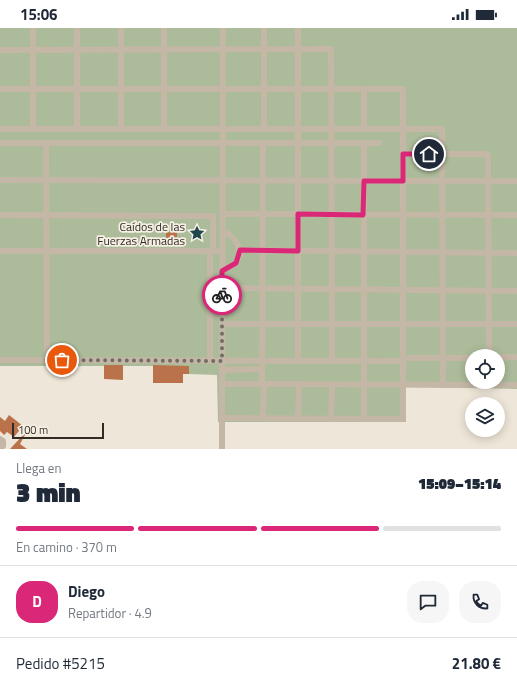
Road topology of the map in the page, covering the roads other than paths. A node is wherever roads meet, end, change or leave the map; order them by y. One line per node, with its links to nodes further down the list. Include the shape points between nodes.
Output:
1 (33, 28): 10 (lane)
2 (77, 28): 11 (lane)
3 (121, 28): 12 (lane)
4 (164, 28): 13 (lane)
5 (223, 28): 14 (lane)
6 (264, 28): 15 (lane)
7 (298, 28): 8 (lane)
8 (298, 49): 15 (lane); 23 (lane); 24 (lane, via 331,49)
9 (0, 50): 10 (lane)
10 (33, 50): 11 (lane); 17 (lane)
11 (77, 50): 12 (lane); 18 (lane)
12 (121, 50): 13 (lane); 19 (lane)
13 (164, 50): 14 (lane); 20 (lane)
14 (223, 50): 15 (lane); 21 (lane)
15 (264, 50): 22 (lane)
16 (0, 89): 17 (lane)
17 (33, 89): 18 (lane); 31 (lane)
18 (77, 89): 19 (lane); 32 (lane)
19 (121, 89): 20 (lane); 33 (lane)
20 (164, 89): 21 (lane); 34 (lane)
21 (223, 89): 22 (lane); 35 (lane)
22 (264, 89): 23 (lane); 36 (lane)
23 (298, 89): 24 (lane); 26 (lane)
24 (332, 89): 25 (lane); 27 (lane)
25 (364, 89): 28 (lane); 29 (lane, via 403,89)
26 (298, 128): 27 (lane); 36 (lane); 41 (lane)
27 (331, 128): 28 (lane); 42 (lane)
28 (364, 128): 29 (lane)
29 (403, 128): 45 (lane, via 442,129); 46 (lane)
30 (0, 129): 31 (lane)
31 (33, 129): 32 (lane)
32 (77, 129): 33 (lane)
33 (121, 129): 34 (lane)
34 (164, 129): 35 (lane)
35 (223, 129): 36 (lane); 39 (lane)
36 (264, 129)
37 (0, 143): 38 (lane)
38 (46, 143): 39 (lane); 48 (lane)
39 (222, 143): 40 (lane); 49 (lane)
40 (263, 143): 41 (lane); 50 (lane)
41 (298, 143): 42 (lane); 51 (lane)
42 (332, 143): 43 (lane); 52 (lane)
43 (364, 143): 44 (lane); 53 (lane)
44 (379, 143)
45 (442, 153): 46 (lane); 55 (lane); 56 (lane, via 488,154)
46 (403, 154): 54 (lane)
47 (0, 180): 48 (lane)
48 (46, 180): 49 (lane); 62 (lane)
49 (223, 180): 50 (lane); 58 (lane)
50 (262, 180): 51 (lane); 59 (lane)
51 (298, 180): 52 (lane); 60 (lane)
52 (332, 180): 53 (lane); 63 (lane)
53 (364, 181): 54 (lane); 64 (lane)
54 (403, 181): 55 (lane); 65 (lane)
55 (442, 181): 56 (lane); 66 (lane)
56 (489, 181): 57 (lane); 67 (lane)
57 (517, 181)
58 (222, 214): 59 (lane); 69 (lane)
59 (262, 214): 60 (lane); 75 (lane)
60 (298, 214): 63 (lane); 76 (lane)
61 (0, 215): 62 (lane)
62 (46, 215): 72 (lane); 73 (lane, via 213,216)
63 (332, 215): 64 (lane); 77 (lane)
64 (363, 215): 65 (lane); 78 (lane)
65 (403, 215): 66 (lane); 79 (lane)
66 (442, 215): 67 (lane); 80 (lane)
67 (489, 215): 68 (lane); 81 (lane)
68 (517, 215)
69 (222, 231): 70 (lane, via 233,238); 74 (lane)
70 (240, 250): 75 (lane); 83 (lane, via 236,263)
71 (0, 251): 72 (lane)
72 (46, 251): 73 (lane); 108 (lane)
73 (212, 251): 74 (lane); 110 (lane)
74 (222, 251): 83 (lane)
75 (262, 251): 76 (lane); 85 (lane)
76 (298, 251): 77 (lane); 86 (lane)
77 (332, 252): 78 (lane); 87 (lane)
78 (364, 252): 79 (lane); 88 (lane)
79 (403, 252): 80 (lane); 92 (lane)
80 (443, 253): 81 (lane); 89 (lane)
81 (489, 253): 82 (lane); 90 (lane)
82 (517, 253)
83 (222, 271): 84 (lane)
84 (222, 288): 85 (lane); 93 (lane)
85 (262, 289): 86 (lane); 94 (lane)
86 (298, 289): 87 (lane); 95 (lane)
87 (332, 290): 88 (lane); 96 (lane)
88 (364, 290): 92 (lane); 97 (lane)
89 (443, 290): 90 (lane); 92 (lane); 99 (lane)
90 (489, 290): 91 (lane); 100 (lane)
91 (517, 290)
92 (403, 291): 98 (lane)
93 (222, 324): 94 (lane); 111 (lane)
94 (262, 324): 95 (lane); 112 (lane)
95 (298, 324): 96 (lane); 113 (lane)
96 (332, 324): 97 (lane); 114 (lane)
97 (364, 324): 98 (lane); 115 (lane)
98 (403, 324): 99 (lane); 109 (lane)
99 (443, 324): 100 (lane); 104 (lane)
100 (489, 324): 101 (lane); 102 (lane)
101 (517, 324)
102 (489, 349)
103 (517, 357): 106 (lane)
104 (443, 358): 105 (lane); 109 (lane); 124 (lane)
105 (465, 358)
106 (505, 358)
107 (0, 360): 108 (lane)
108 (47, 360): 110 (lane)
109 (403, 360): 115 (lane); 123 (lane)
110 (210, 361): 111 (lane)
111 (222, 361): 112 (lane); 117 (lane)
112 (262, 361): 113 (lane); 116 (lane)
113 (298, 361): 114 (lane)
114 (332, 362): 115 (lane)
115 (364, 362): 122 (lane)
116 (262, 369): 117 (lane); 119 (lane)
117 (222, 370): 118 (lane)
118 (222, 384): 119 (lane); 128 (lane)
119 (263, 384): 120 (lane); 129 (lane)
120 (299, 384): 121 (lane); 130 (lane)
121 (332, 385): 122 (lane); 131 (lane)
122 (364, 385): 123 (lane); 132 (lane)
123 (404, 385): 124 (lane); 132 (lane, via 403,419)
124 (443, 385): 125 (lane)
125 (465, 385)
126 (505, 385): 127 (lane)
127 (517, 385)
128 (222, 418): 129 (lane); 135 (lane)
129 (263, 418): 130 (lane)
130 (298, 418): 131 (lane)
131 (331, 419): 132 (lane)
132 (364, 419)
133 (0, 439): 134 (lane, via 3,446)
134 (0, 449)
135 (222, 449)

